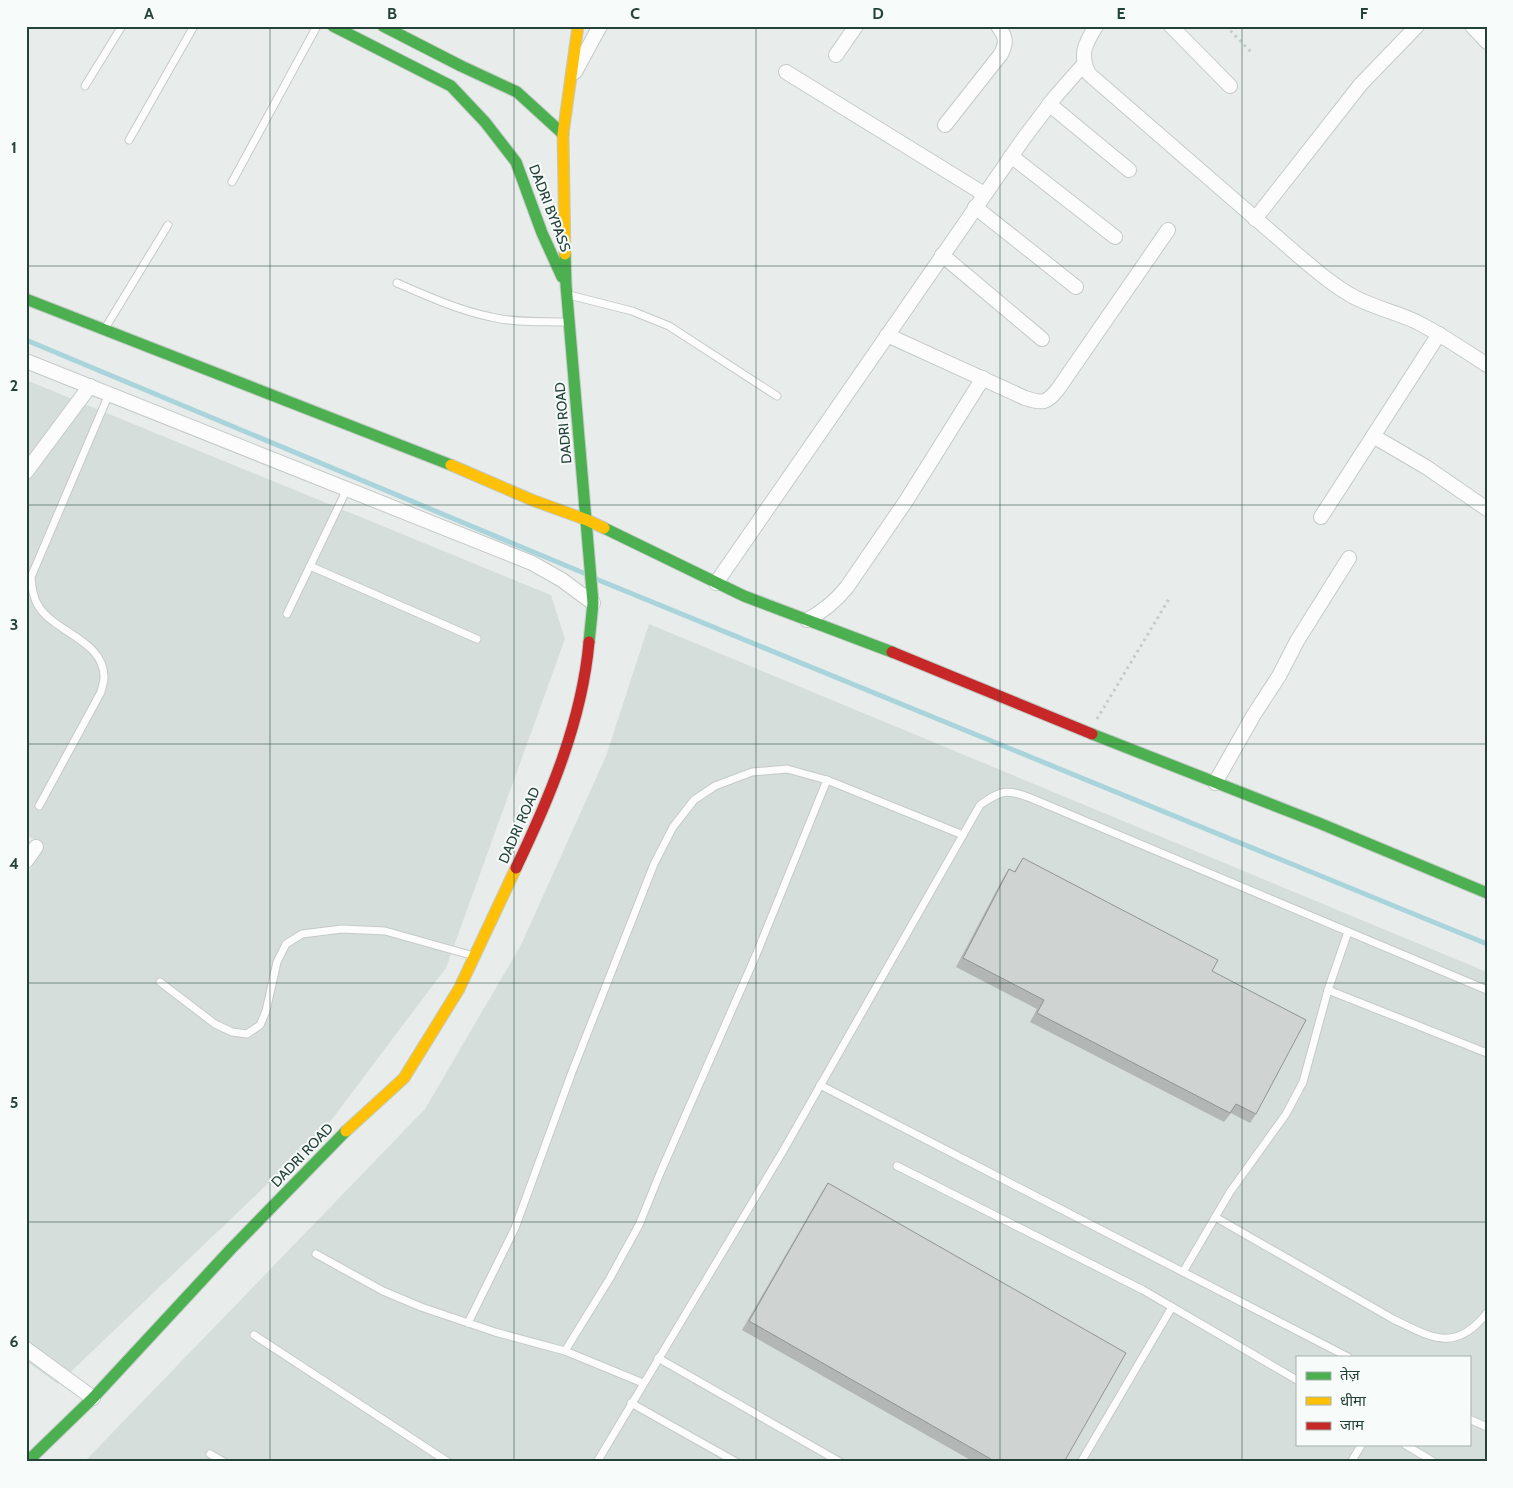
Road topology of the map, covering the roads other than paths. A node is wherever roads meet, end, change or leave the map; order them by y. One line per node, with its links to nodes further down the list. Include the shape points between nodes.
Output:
1 (122, 26): 21 (lane)
2 (194, 26): 26 (lane)
3 (317, 26): 29 (lane)
4 (333, 26): 39 (main road, DADRI BYPASS, via 451,86 485,122 516,162)
5 (383, 26): 25 (main road, via 517,92)
6 (572, 26): 16 (street)
7 (578, 26): 16 (main road, DADRI ROAD)
8 (600, 26): 20 (street)
9 (856, 26): 17 (street)
10 (998, 26): 24 (street, via 1006,43 1001,54)
11 (1096, 26): 18 (street, via 1086,47)
12 (1171, 26): 22 (street)
13 (1417, 26): 32 (street, via 1361,84)
14 (1472, 26): 15 (street)
15 (1487, 42)
16 (576, 50): 20 (main road, DADRI ROAD)
17 (836, 54)
18 (1084, 64): 23 (street); 32 (street, via 1089,74)
19 (786, 72): 30 (street)
20 (572, 77): 25 (main road, DADRI ROAD)
21 (85, 86)
22 (1230, 86)
23 (1049, 104): 27 (street); 28 (street)
24 (945, 125)
25 (563, 134): 39 (main road, DADRI ROAD)
26 (129, 140)
27 (1011, 156): 30 (street); 35 (street)
28 (1129, 170)
29 (232, 182)
30 (984, 194): 31 (street)
31 (975, 207): 36 (street); 38 (street)
32 (1255, 219): 43 (street, via 1331,283 1358,299 1396,312)
33 (168, 224): 42 (lane)
34 (1168, 230): 48 (street, via 1050,400 1035,402)
35 (1116, 237)
36 (942, 255): 44 (street); 45 (street)
37 (397, 283): 41 (lane, via 492,318)
38 (1076, 287)
39 (566, 290): 41 (main road, DADRI ROAD); 51 (lane, via 669,326)
40 (26, 299): 42 (main road)
41 (569, 322): 57 (main road, DADRI ROAD)
42 (104, 330): 57 (main road, via 423,453)
43 (1439, 334): 47 (street); 52 (street)
44 (887, 335): 48 (street); 60 (street)
45 (1042, 339)
46 (26, 361): 49 (street)
47 (1487, 365)
48 (983, 378): 63 (street, via 906,501 847,587 824,611)
49 (90, 386): 50 (street); 53 (street)
50 (109, 394): 54 (street); 67 (lane, via 30,577 39,607 51,621 94,651 102,664 104,677 101,692)
51 (777, 396)
52 (1373, 436): 55 (street, via 1426,467); 56 (street)
53 (26, 472)
54 (347, 489): 59 (lane); 61 (street, via 532,563 562,580)
55 (1487, 510)
56 (1321, 517)
57 (587, 524): 60 (main road); 61 (main road, DADRI ROAD)
58 (1348, 558): 66 (street)
59 (310, 566): 62 (lane); 64 (lane)
60 (716, 583): 63 (main road)
61 (593, 604): 73 (main road, DADRI ROAD, via 587,668 555,780)
62 (287, 614)
63 (807, 620): 66 (main road)
64 (477, 639)
65 (827, 780): 68 (lane); 85 (lane, via 786,769 752,772 715,786 694,800 673,827 625,935 515,1228); 88 (lane, via 756,955 639,1225)
66 (1215, 783): 71 (main road)
67 (40, 806)
68 (962, 835): 72 (lane, via 980,805 996,794 1013,791); 78 (lane)
69 (36, 847): 70 (street)
70 (26, 861)
71 (1487, 893)
72 (1348, 932): 75 (lane); 76 (lane)
73 (475, 956): 74 (lane, via 385,931 342,929 302,934 286,944 277,962 260,1025 247,1034 232,1032 215,1024); 93 (main road, DADRI ROAD, via 459,989 404,1078 336,1141 230,1249)
74 (160, 982)
75 (1328, 990): 77 (lane); 80 (lane, via 1303,1082 1286,1114)
76 (1487, 990)
77 (1487, 1053)
78 (820, 1086): 82 (lane); 90 (lane)
79 (897, 1166): 83 (lane)
80 (1215, 1217): 82 (lane); 84 (lane, via 1422,1333 1443,1339 1458,1337 1475,1327)
81 (316, 1254): 85 (lane, via 383,1291)
82 (1183, 1272): 89 (lane)
83 (1172, 1307): 91 (lane); 106 (lane)
84 (1487, 1313)
85 (468, 1323): 88 (lane)
86 (254, 1335): 102 (lane)
87 (26, 1349): 93 (street)
88 (564, 1351): 92 (lane)
89 (1346, 1356)
90 (658, 1358): 92 (lane); 105 (lane)
91 (1296, 1379)
92 (643, 1383): 94 (lane)
93 (93, 1398): 100 (main road, DADRI ROAD)
94 (631, 1403): 103 (lane); 104 (lane)
95 (1470, 1419): 96 (lane)
96 (1487, 1427)
97 (1361, 1446): 107 (lane)
98 (1407, 1446): 108 (lane)
99 (210, 1454): 101 (lane)
100 (27, 1462)
101 (224, 1462)
102 (448, 1462)
103 (597, 1462)
104 (736, 1462)
105 (840, 1462)
106 (1081, 1462)
107 (1351, 1462)
108 (1434, 1462)

